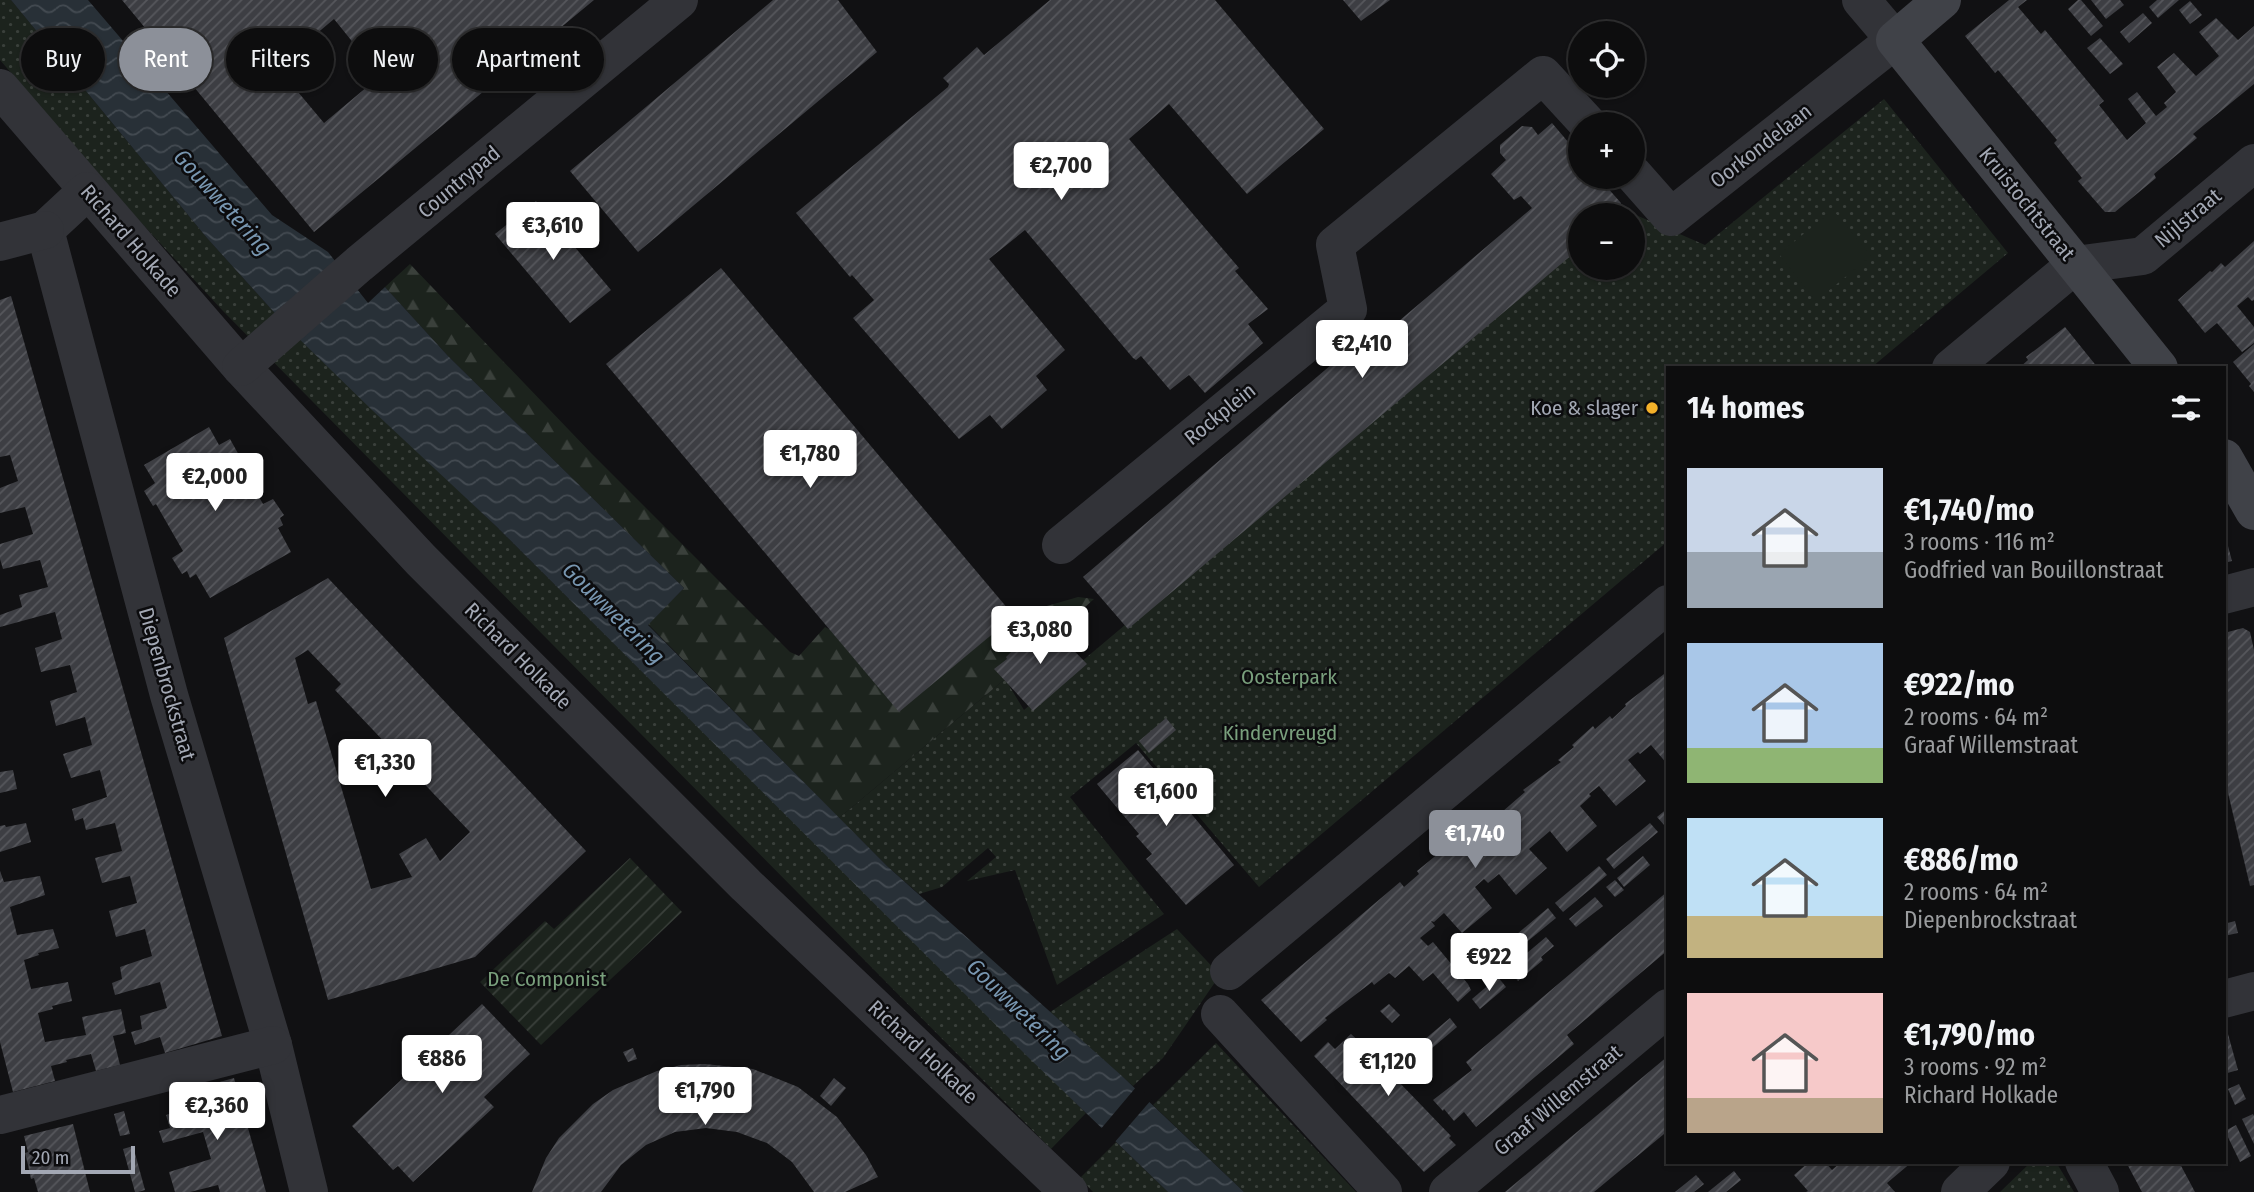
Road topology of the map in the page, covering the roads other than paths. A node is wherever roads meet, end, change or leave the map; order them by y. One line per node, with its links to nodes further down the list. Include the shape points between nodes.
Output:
1 (679, 0): 15 (street, Countrypad)
2 (1861, 0): 4 (street)
3 (1942, 0): 4 (street)
4 (1895, 40): 8 (street, Oorkondelaan, via 1671,217); 12 (street, Kruistochtstraat)
5 (0, 89): 9 (street, Richard Holkade)
6 (1577, 112): 18 (street, Rockplein, via 1543,75 1335,245 1348,309)
7 (2254, 163): 12 (street, Nijlstraat, via 2143,256)
8 (1645, 188)
9 (87, 191): 10 (street); 15 (street, Richard Holkade)
10 (45, 230): 11 (street); 27 (street, Diepenbrockstraat, via 169,695)
11 (0, 242)
12 (2075, 265): 13 (street); 14 (street, Kruistochtstraat)
13 (1953, 366)
14 (2157, 366)
15 (241, 367): 32 (street, Richard Holkade, via 421,560 746,885)
16 (2226, 462): 17 (street)
17 (2254, 511)
18 (1061, 545)
19 (2254, 587): 20 (street)
20 (2226, 594)
21 (1666, 606): 22 (street)
22 (1229, 971)
23 (2254, 992): 24 (street)
24 (2226, 999)
25 (1666, 1009): 34 (street, Graaf Willemstraat)
26 (1220, 1014): 33 (street)
27 (273, 1045): 28 (street); 31 (street, Diepenbrockstraat)
28 (0, 1115)
29 (1989, 1164): 35 (street)
30 (2085, 1164): 36 (street)
31 (309, 1192)
32 (1069, 1192)
33 (1383, 1192)
34 (1448, 1192)
35 (1960, 1192)
36 (2100, 1192)

